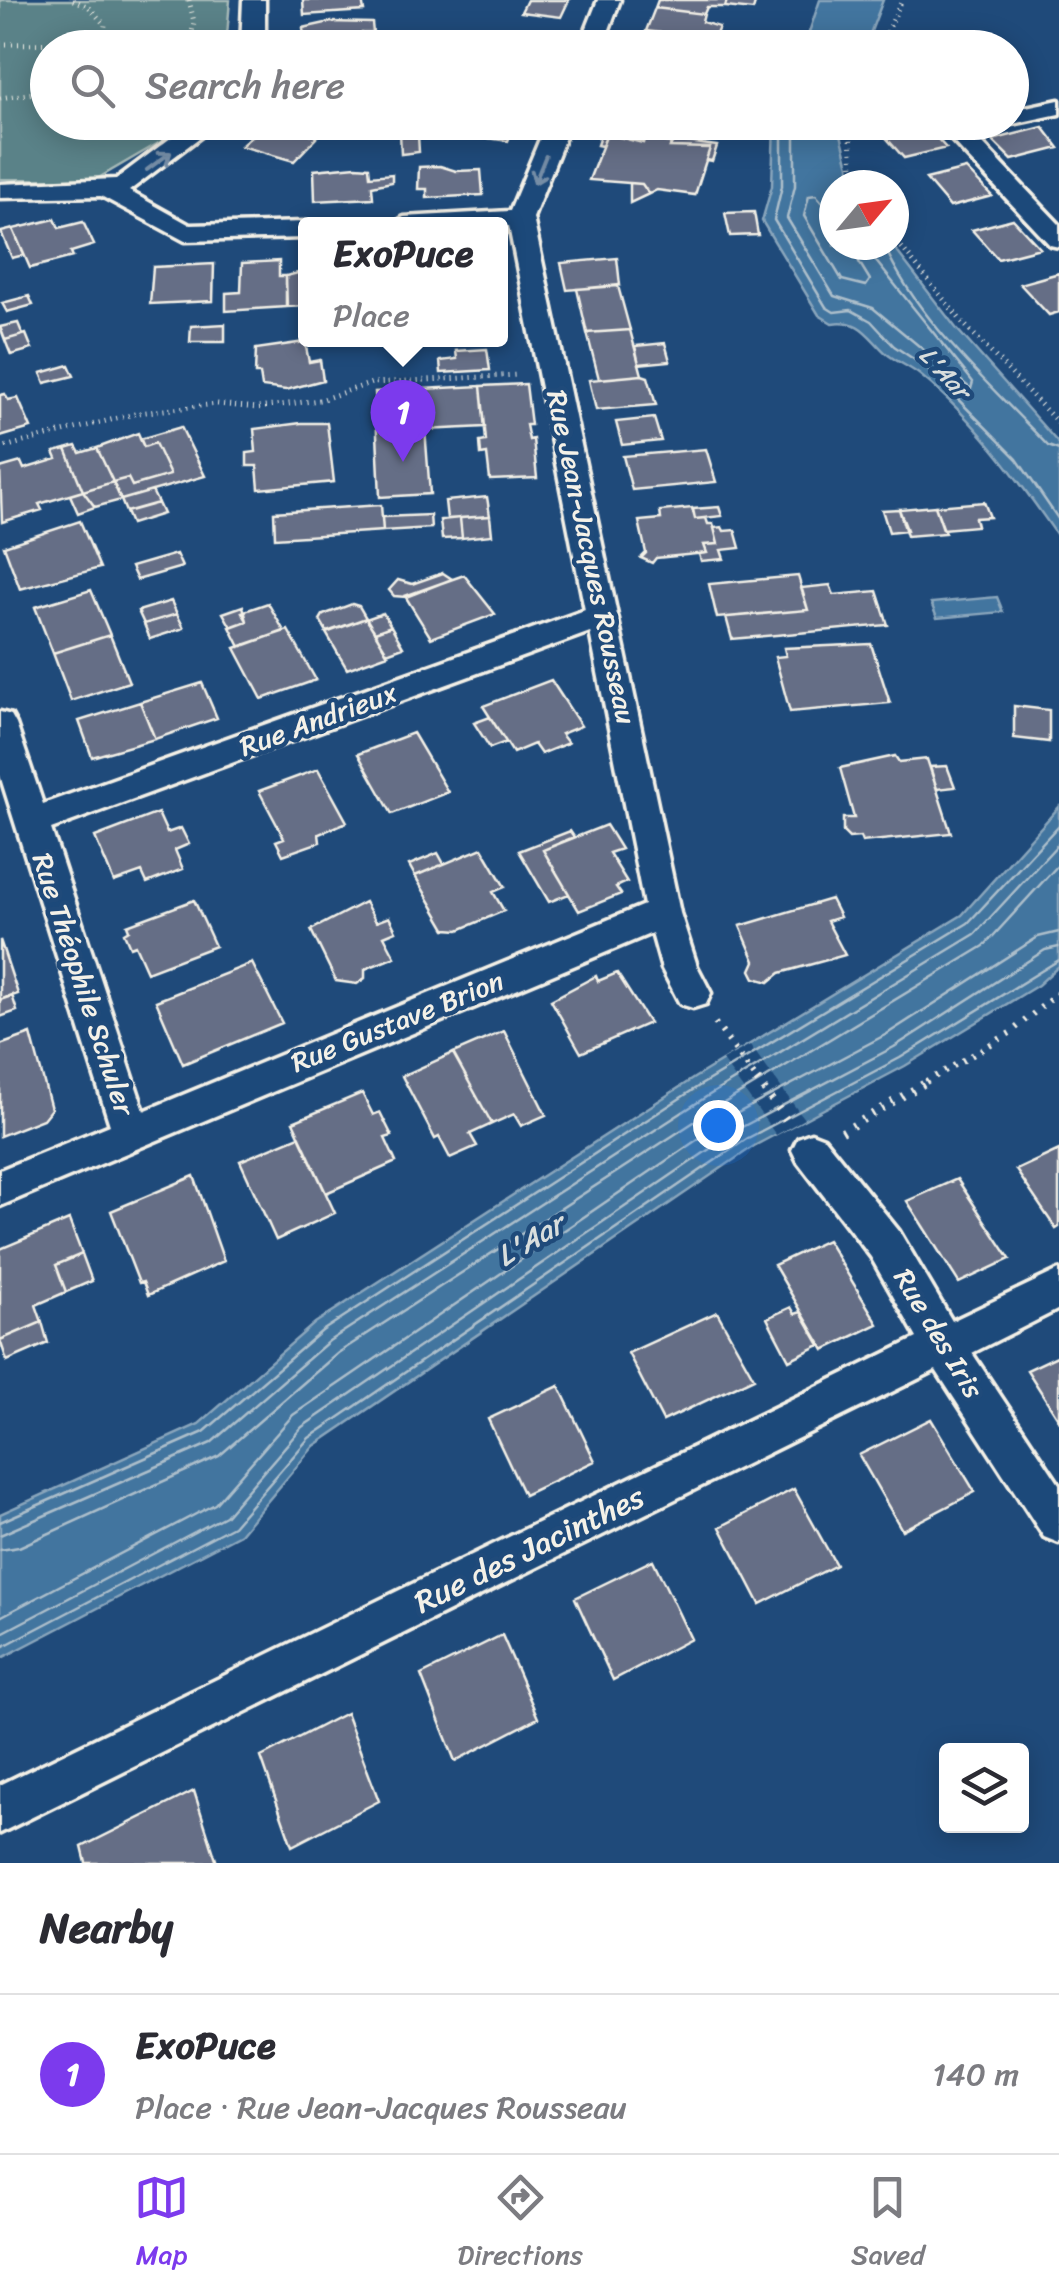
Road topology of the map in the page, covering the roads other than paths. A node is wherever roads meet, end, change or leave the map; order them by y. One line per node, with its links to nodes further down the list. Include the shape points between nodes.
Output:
1 (254, 0): 3 (street)
2 (610, 0): 4 (street)
3 (254, 30)
4 (598, 30)
5 (1059, 107): 6 (street)
6 (1029, 113)
7 (185, 140): 10 (street, one-way to 7, via 138,177)
8 (552, 140): 12 (street, one-way to 12)
9 (965, 140): 15 (street)
10 (109, 190): 11 (street); 14 (street, via 186,232)
11 (0, 191)
12 (520, 218): 13 (street); 16 (street, Rue Jean-Jacques Rousseau)
13 (508, 219)
14 (298, 230)
15 (1059, 239)
16 (605, 615): 18 (street, Rue Andrieux); 19 (street, Rue Jean-Jacques Rousseau)
17 (0, 724): 18 (street, Rue Théophile Schuler)
18 (32, 822): 21 (street, Rue Théophile Schuler)
19 (663, 913): 20 (street, Rue Jean-Jacques Rousseau); 21 (street, Rue Gustave Brion)
20 (693, 993)
21 (132, 1130): 23 (street, Rue Gustave Brion)
22 (811, 1150): 25 (street, Rue des Iris, via 885,1244)
23 (0, 1188)
24 (1059, 1289): 25 (street, Rue des Jacinthes)
25 (943, 1345): 26 (street, Rue des Iris); 27 (street, Rue des Jacinthes)
26 (1059, 1522)
27 (0, 1810)

